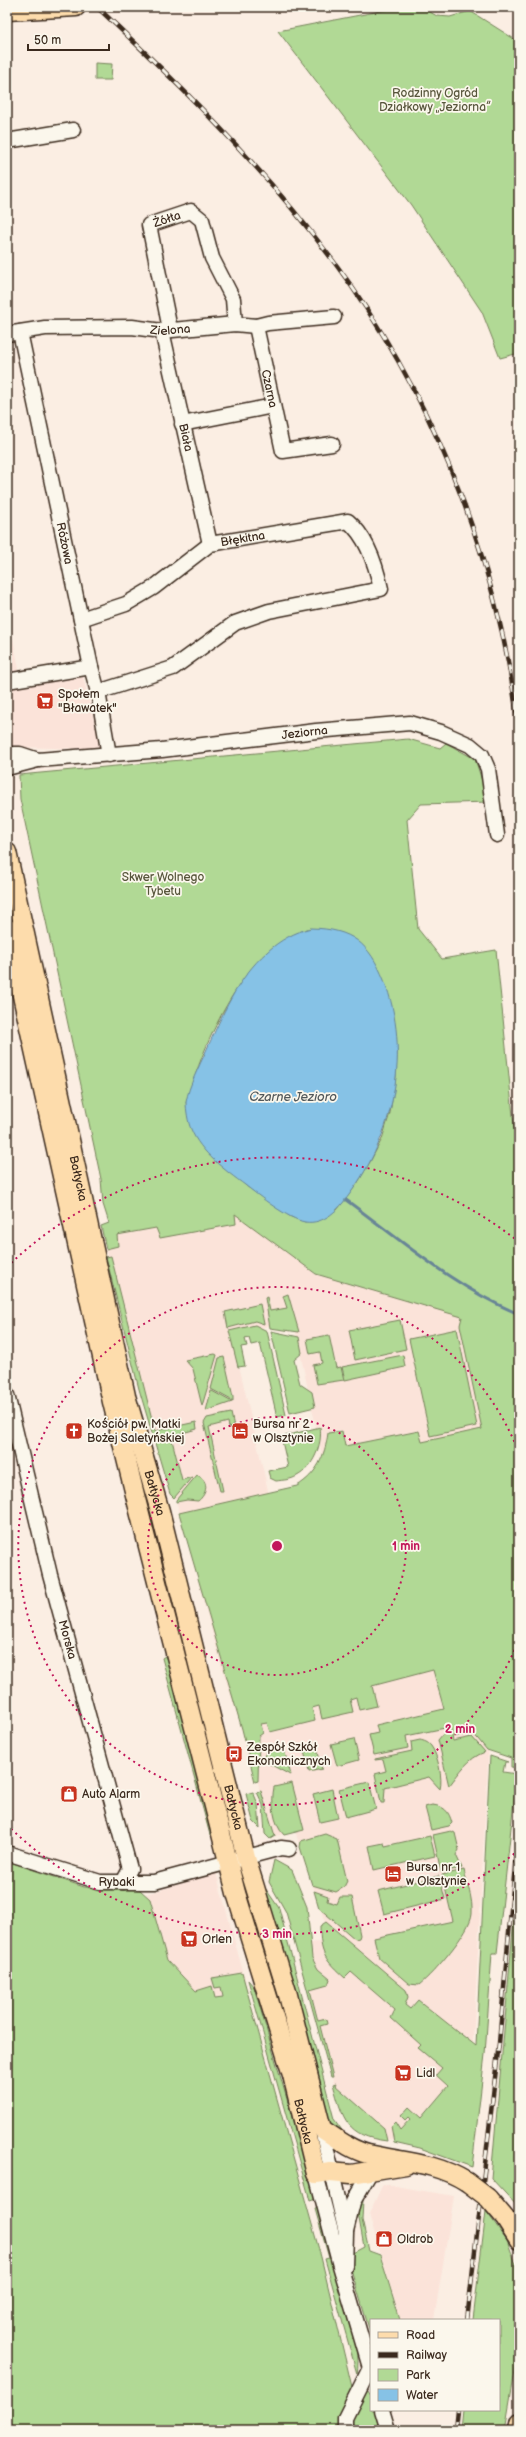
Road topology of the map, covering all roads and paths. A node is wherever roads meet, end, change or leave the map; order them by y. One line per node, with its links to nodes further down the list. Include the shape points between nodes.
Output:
1 (76, 7): 2 (main road)
2 (7, 11)
3 (73, 130): 4 (street)
4 (7, 141)
5 (334, 317): 7 (street, Zielona)
6 (235, 324): 7 (street, Zielona); 8 (street, Zielona); 8 (street, Żółta, via 233,299 212,258 202,220 191,211 149,225)
7 (256, 326): 10 (street, Czarna)
8 (166, 330): 9 (street, Zielona, via 124,327 45,328); 11 (street, Biała)
9 (14, 333): 14 (street, Różowa)
10 (273, 406): 11 (street); 12 (street, Czarna, via 283,451)
11 (182, 424): 13 (street, Biała)
12 (332, 444)
13 (210, 544): 14 (street, Błękitna, via 153,588 98,615); 17 (street, Błękitna, via 348,521 359,530 377,571 381,589 269,611 235,623 173,668)
14 (81, 619): 15 (street, Różowa)
15 (91, 667): 16 (street); 17 (street, Różowa)
16 (7, 681)
17 (98, 692): 19 (street, Różowa)
18 (7, 754): 20 (street, Jeziorna, via 20,754)
19 (109, 755): 20 (street, Jeziorna); 22 (street, Jeziorna, via 384,725 419,725 470,746 482,755 488,769)
20 (38, 760): 21 (street, Jeziorna)
21 (7, 768)
22 (497, 835)
23 (7, 852): 28 (main road, Bałtycka, via 126,1396 160,1511)
24 (7, 928): 29 (main road, Bałtycka, via 112,1402)
25 (7, 1395): 30 (street, Morska, via 50,1574 130,1869)
26 (289, 1849): 28 (street, Rybaki, via 281,1848)
27 (7, 1853): 30 (street, Rybaki, via 100,1882)
28 (246, 1858): 29 (street, Rybaki); 31 (main road, Bałtycka, via 288,1995)
29 (228, 1862): 30 (street, Rybaki, via 160,1881); 33 (main road, Bałtycka)
30 (123, 1882)
31 (322, 2129): 32 (main road, Bałtycka); 33 (street, Bałtycka)
32 (369, 2162): 33 (main road); 34 (street, Bałtycka, via 353,2202); 35 (main road, Bałtycka, bridge, via 392,2157 444,2171 467,2182 488,2198)
33 (324, 2173): 34 (street, Bałtycka); 36 (street, Bałtycka, via 339,2262)
34 (346, 2233): 36 (street, Bałtycka)
35 (519, 2240)
36 (344, 2275): 37 (street, Bałtycka)
37 (370, 2366)
38 (370, 2371): 41 (street, Bałtycka, via 345,2418)
39 (382, 2411): 42 (street)
40 (519, 2423): 43 (main road)
41 (345, 2430)
42 (388, 2430)
43 (518, 2430)

